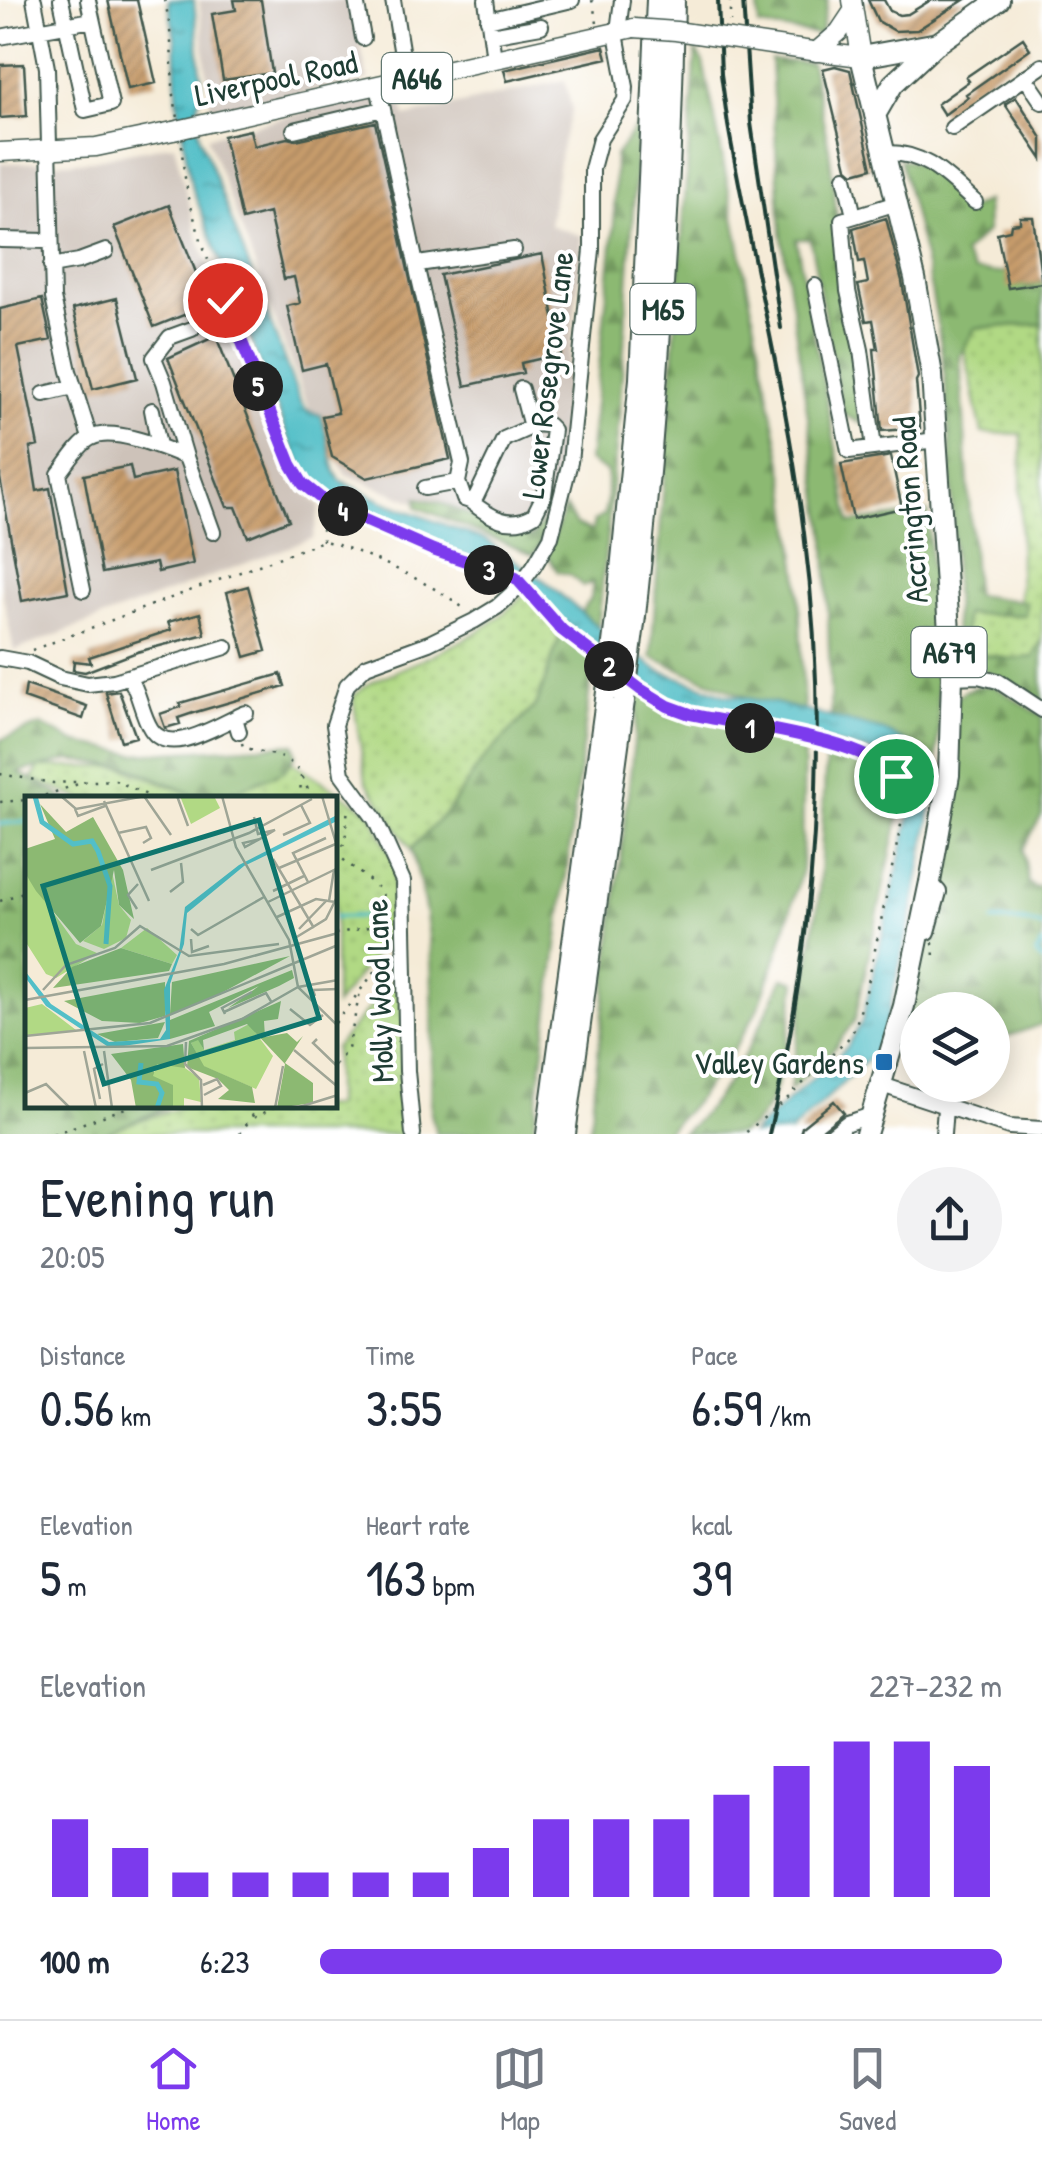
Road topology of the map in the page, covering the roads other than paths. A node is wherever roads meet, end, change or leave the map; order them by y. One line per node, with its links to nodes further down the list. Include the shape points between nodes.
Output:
1 (34, 0): 18 (street)
2 (61, 0): 14 (street)
3 (88, 0): 13 (street)
4 (356, 0): 20 (street)
5 (394, 0): 27 (street)
6 (486, 0): 16 (street)
7 (572, 0): 16 (street)
8 (622, 0): 17 (street, Lower Rosegrove Lane)
9 (658, 0): 64 (highway, M65)
10 (674, 0): 64 (highway, M65, via 661,339)
11 (986, 4): 21 (highway, A646)
12 (853, 5): 22 (main road, via 839,32); 23 (main road, Accrington Road / A679)
13 (92, 20): 14 (street); 14 (street, via 111,104 84,110)
14 (66, 24): 18 (street)
15 (541, 26): 16 (street)
16 (490, 27): 24 (street)
17 (627, 28): 22 (main road, A646, bridge); 24 (main road, Liverpool Road / A646); 69 (street, Lower Rosegrove Lane, bridge, via 617,40 625,100 600,139 592,169 592,250 570,462 551,536 498,607 366,666)
18 (41, 30): 19 (street); 35 (street)
19 (0, 37)
20 (362, 38)
21 (938, 43): 23 (highway, A646); 31 (highway, via 893,84)
22 (814, 52): 23 (main road, A646)
23 (861, 57): 31 (highway, Accrington Road / A679)
24 (494, 59): 27 (main road, Liverpool Road / A646)
25 (1042, 66): 26 (street)
26 (1025, 77): 29 (street); 32 (street)
27 (406, 80): 28 (main road, Liverpool Road / A646)
28 (378, 86): 30 (street); 35 (main road, Liverpool Road / A646, bridge)
29 (1042, 102)
30 (383, 109): 33 (street); 45 (street)
31 (876, 115): 36 (highway, Accrington Road / A679)
32 (952, 128)
33 (294, 130)
34 (0, 152): 35 (main road, Liverpool Road)
35 (50, 152): 42 (street)
36 (885, 153): 38 (street, via 930,162); 39 (highway, Accrington Road / A679)
37 (845, 177): 40 (street)
38 (975, 202)
39 (897, 203): 40 (street); 55 (highway, Accrington Road / A679, via 932,376)
40 (854, 216): 57 (street, via 842,220 848,291)
41 (0, 240): 42 (street)
42 (50, 241): 46 (street)
43 (514, 250): 45 (street)
44 (106, 251): 46 (street)
45 (418, 264): 59 (street, via 462,462)
46 (51, 266): 49 (street)
47 (815, 286): 57 (street, via 848,451)
48 (192, 329): 58 (street, via 170,337 154,358)
49 (74, 387): 51 (street); 54 (street)
50 (521, 389): 53 (street)
51 (44, 394)
52 (152, 410): 56 (street)
53 (531, 424): 61 (street, via 504,439); 61 (street, via 553,430 544,495 534,515 507,522)
54 (90, 438): 56 (street, via 104,434); 63 (street, via 59,474)
55 (936, 440): 57 (street); 68 (highway, Accrington Road / A679)
56 (159, 446): 58 (street)
57 (874, 448)
58 (186, 457): 62 (street)
59 (458, 482): 60 (street); 61 (street)
60 (425, 488)
61 (470, 501)
62 (212, 532)
63 (83, 590)
64 (626, 613): 70 (highway, M65, bridge)
65 (226, 647): 67 (street)
66 (7, 659): 67 (street, via 77,683)
67 (130, 677): 72 (street, via 151,730 167,741 186,741)
68 (952, 677): 71 (street, via 998,681); 73 (highway, Accrington Road / A679, via 949,775 919,938)
69 (346, 685): 77 (street, Molly Wood Lane, via 334,726 342,774 375,819 402,881)
70 (624, 694): 78 (highway, M65); 79 (highway, M65)
71 (1042, 710)
72 (240, 721)
73 (882, 1085): 74 (street); 75 (highway, Accrington Road / A679)
74 (945, 1108): 76 (street, via 1009,1127); 81 (street)
75 (869, 1125): 80 (street, via 847,1123)
76 (1042, 1129)
77 (413, 1134)
78 (547, 1134)
79 (564, 1134)
80 (833, 1134)
81 (943, 1134)

